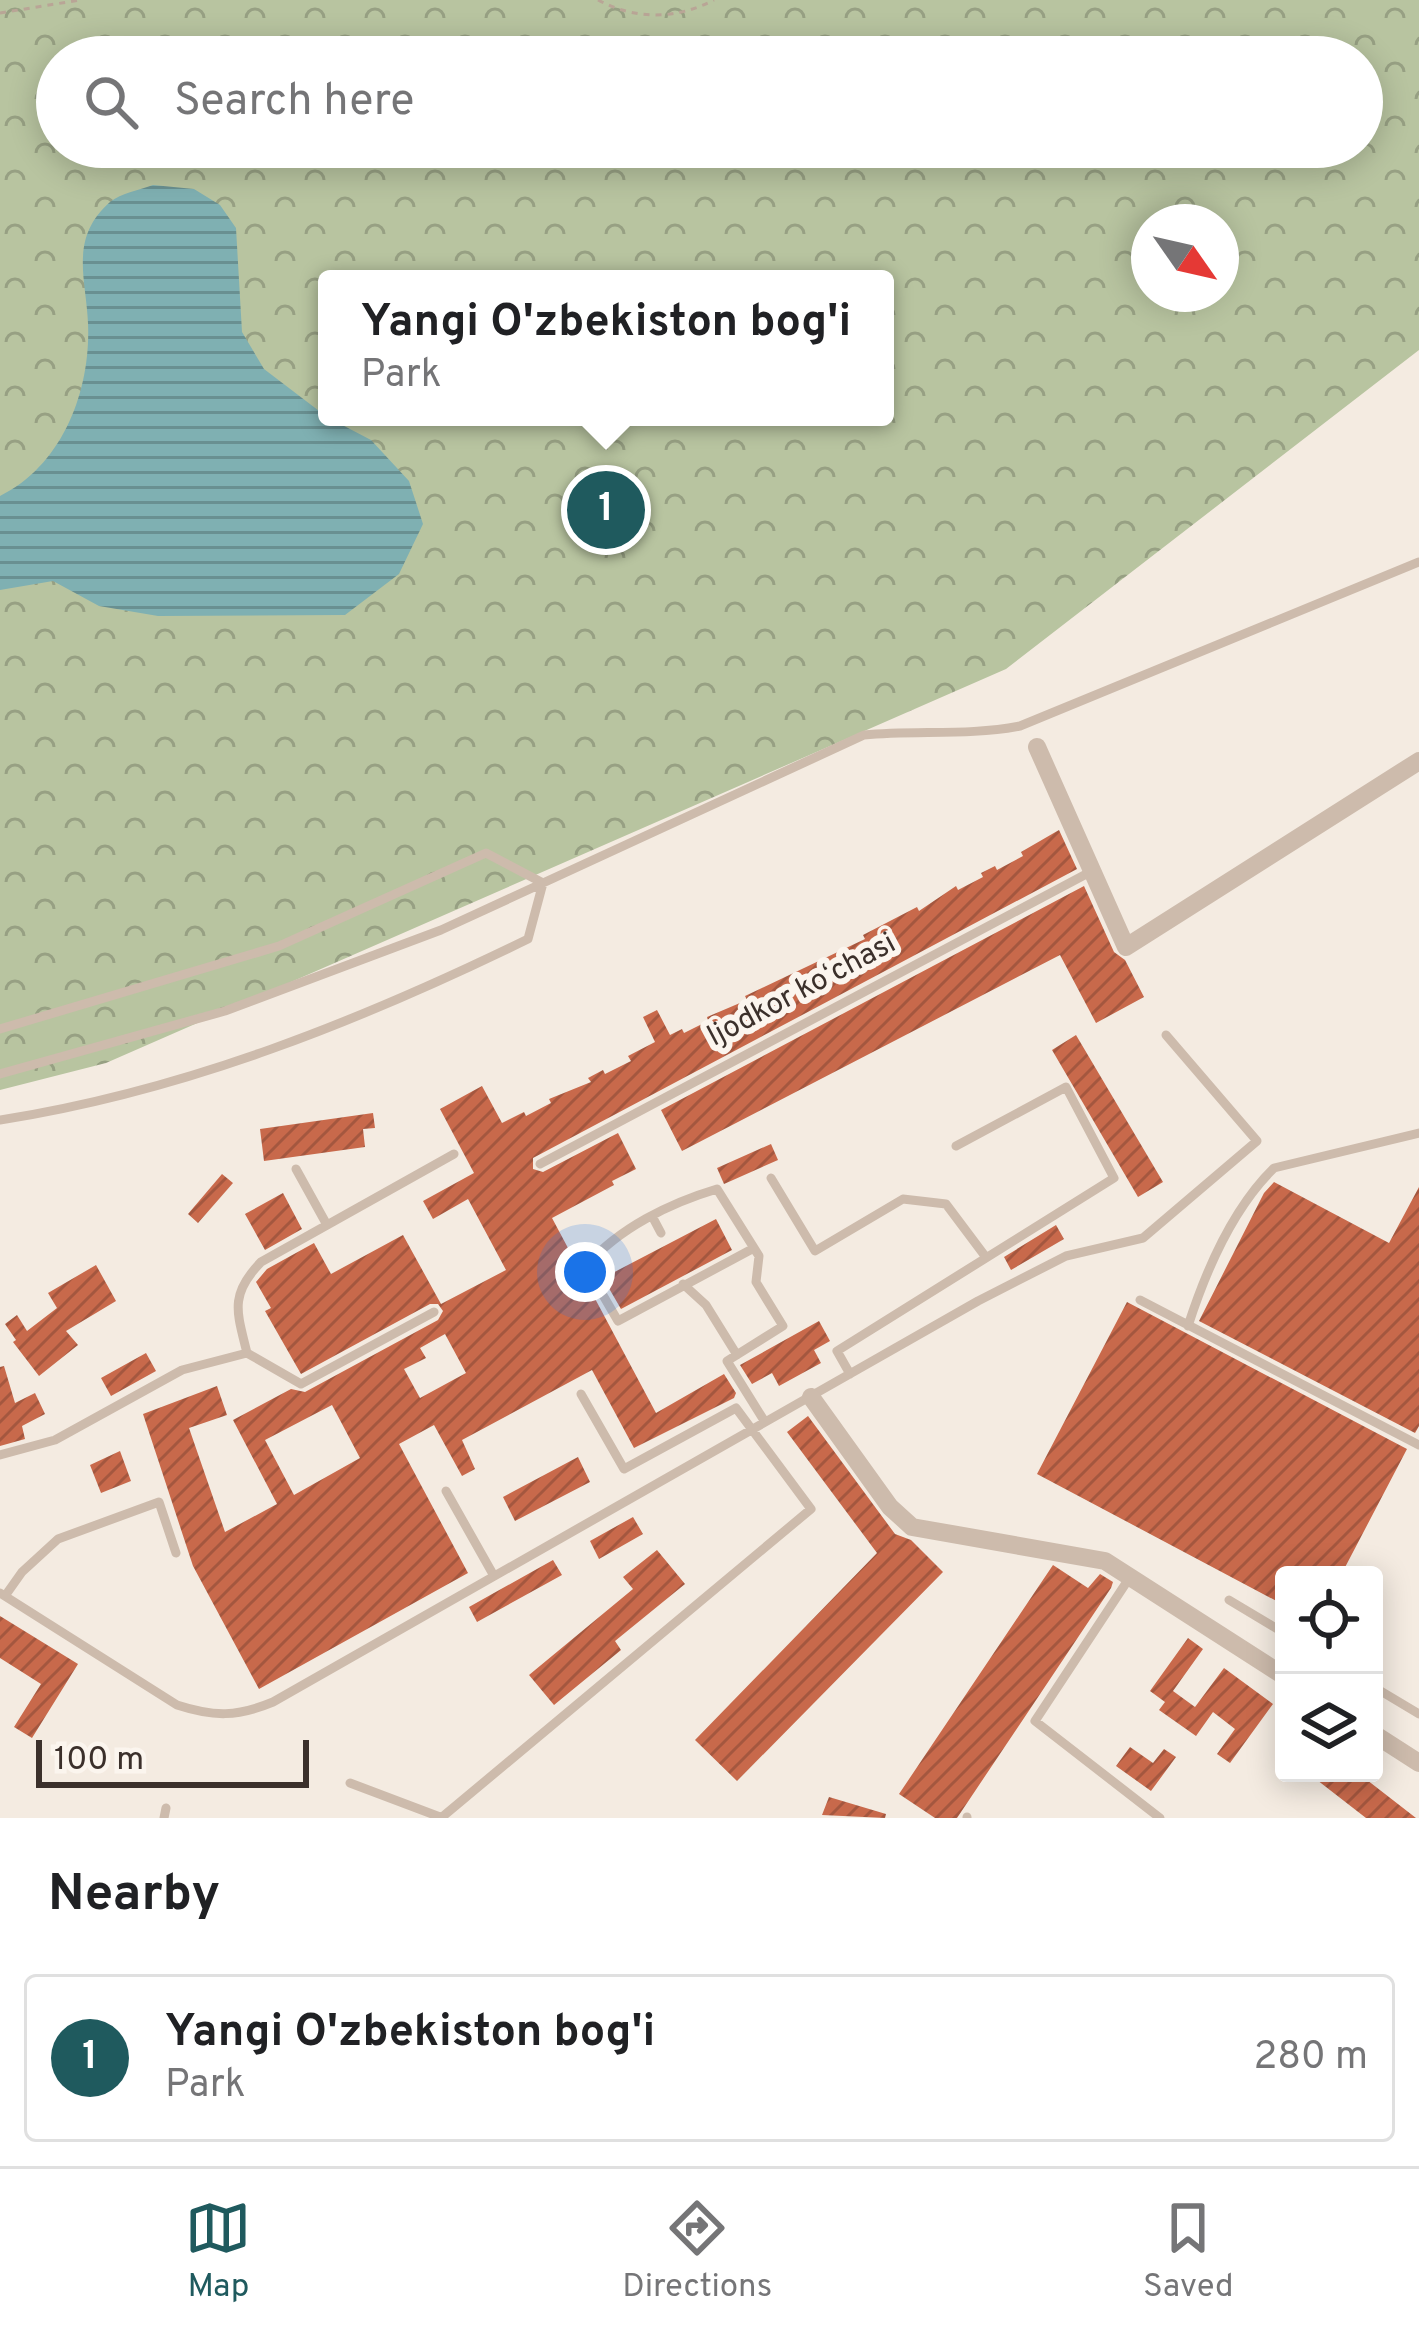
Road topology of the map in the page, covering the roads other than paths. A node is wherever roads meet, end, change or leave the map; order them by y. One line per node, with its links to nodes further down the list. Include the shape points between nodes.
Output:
1 (1419, 562): 5 (lane, via 1020,725 864,735)
2 (1036, 747): 4 (street)
3 (1419, 761): 4 (street, via 1126,947)
4 (1092, 871): 13 (lane, Ijodkor koʻchasi)
5 (542, 883): 6 (lane, via 486,853 279,946); 8 (lane, via 225,1011); 9 (lane, via 528,939 385,1006 217,1069)
6 (0, 1029)
7 (1166, 1035): 27 (lane, via 1257,1141 1143,1238 1066,1256)
8 (0, 1074)
9 (0, 1120)
10 (1419, 1133): 24 (lane, via 1274,1168 1204,1277)
11 (956, 1146): 20 (lane, via 1066,1088 1114,1178)
12 (454, 1154): 17 (lane)
13 (540, 1164)
14 (296, 1169): 17 (lane)
15 (771, 1178): 20 (lane, via 815,1251 903,1199 946,1204)
16 (652, 1216): 18 (lane); 19 (lane, via 717,1189); 21 (lane, via 586,1266 618,1321)
17 (327, 1225): 25 (lane, via 245,1279 236,1302)
18 (661, 1233)
19 (754, 1248): 21 (lane); 26 (lane, via 757,1282 783,1326)
20 (986, 1256): 27 (lane, via 836,1351)
21 (683, 1284): 26 (lane)
22 (1140, 1300): 24 (lane)
23 (434, 1312): 25 (lane, via 302,1384)
24 (1188, 1325): 32 (lane)
25 (248, 1353): 33 (lane, via 182,1370 55,1440)
26 (737, 1355): 30 (lane, via 727,1361)
27 (850, 1374): 29 (lane)
28 (581, 1394): 31 (lane, via 624,1469 736,1408)
29 (811, 1397): 30 (lane); 37 (street, via 912,1527 1106,1561)
30 (765, 1422): 31 (lane)
31 (751, 1431): 36 (lane); 47 (lane, via 811,1509)
32 (1419, 1445)
33 (0, 1455)
34 (446, 1491): 36 (lane)
35 (176, 1552): 38 (lane, via 159,1502 58,1539)
36 (494, 1576): 38 (lane, via 273,1702 210,1716 177,1705)
37 (1130, 1577): 41 (street); 48 (lane, via 1035,1721)
38 (3, 1594)
39 (1229, 1600): 40 (lane)
40 (1275, 1628)
41 (1281, 1674)
42 (1383, 1692): 43 (lane)
43 (1419, 1714)
44 (1383, 1740): 45 (street)
45 (1419, 1763)
46 (350, 1783): 47 (lane)
47 (441, 1817)
48 (1160, 1818)

